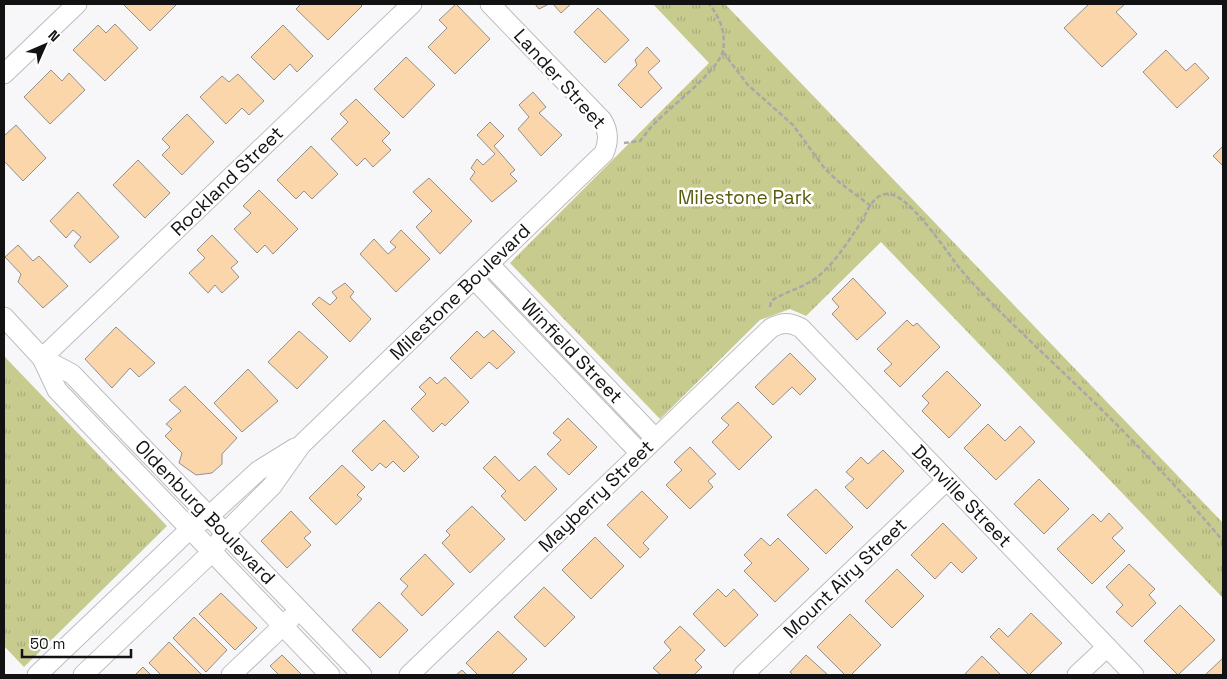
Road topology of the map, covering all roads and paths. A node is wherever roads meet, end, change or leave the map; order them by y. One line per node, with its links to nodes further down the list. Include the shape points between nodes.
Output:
1 (77, 4): 6 (street)
2 (412, 4): 14 (street, Rockland Street)
3 (490, 4): 7 (street, Lander Street, via 602,120)
4 (709, 4): 5 (path, via 723,31)
5 (723, 52): 7 (path, via 708,74 655,122 640,141); 8 (path, via 748,85 793,125 825,169)
6 (4, 74)
7 (608, 139): 9 (street, Milestone Boulevard, via 604,153)
8 (870, 206): 11 (path, via 824,272 809,283 780,295 771,301); 22 (path, via 874,199 886,194 897,196 910,206 982,292 1124,431 1178,487)
9 (489, 264): 10 (street, Milestone Boulevard); 15 (street, Winfield Street)
10 (474, 279): 16 (street, Milestone Boulevard); 17 (street, Winfield Street)
11 (770, 307)
12 (4, 317): 14 (street, Oldenburg Boulevard)
13 (787, 323): 15 (street, Mayberry Street, via 771,328); 18 (street, Danville Street, via 800,328)
14 (42, 358): 19 (street, Oldenburg Boulevard, via 72,374); 20 (street, Oldenburg Boulevard, via 57,390)
15 (656, 438): 17 (street, Mayberry Street)
16 (301, 445): 19 (street, Milestone Boulevard, via 258,471); 21 (street, Milestone Boulevard, via 272,486)
17 (640, 453): 32 (street, Mayberry Street)
18 (947, 480): 26 (street, Danville Street); 33 (street, Mount Airy Street)
19 (209, 516): 20 (street, Milestone Boulevard); 21 (street, Oldenburg Boulevard)
20 (190, 529): 23 (street, Oldenburg Boulevard); 27 (street, Milestone Boulevard)
21 (225, 533): 23 (street, Milestone Boulevard); 24 (street, Oldenburg Boulevard)
22 (1223, 541)
23 (212, 552): 25 (street, Oldenburg Boulevard); 28 (street, Milestone Boulevard)
24 (299, 610): 25 (street); 31 (street, Oldenburg Boulevard)
25 (283, 626): 29 (street); 30 (street, Oldenburg Boulevard)
26 (1107, 647): 34 (street); 35 (street, Danville Street)
27 (37, 675)
28 (83, 675)
29 (231, 675)
30 (330, 675)
31 (362, 675)
32 (409, 675)
33 (743, 675)
34 (1077, 675)
35 (1134, 675)

